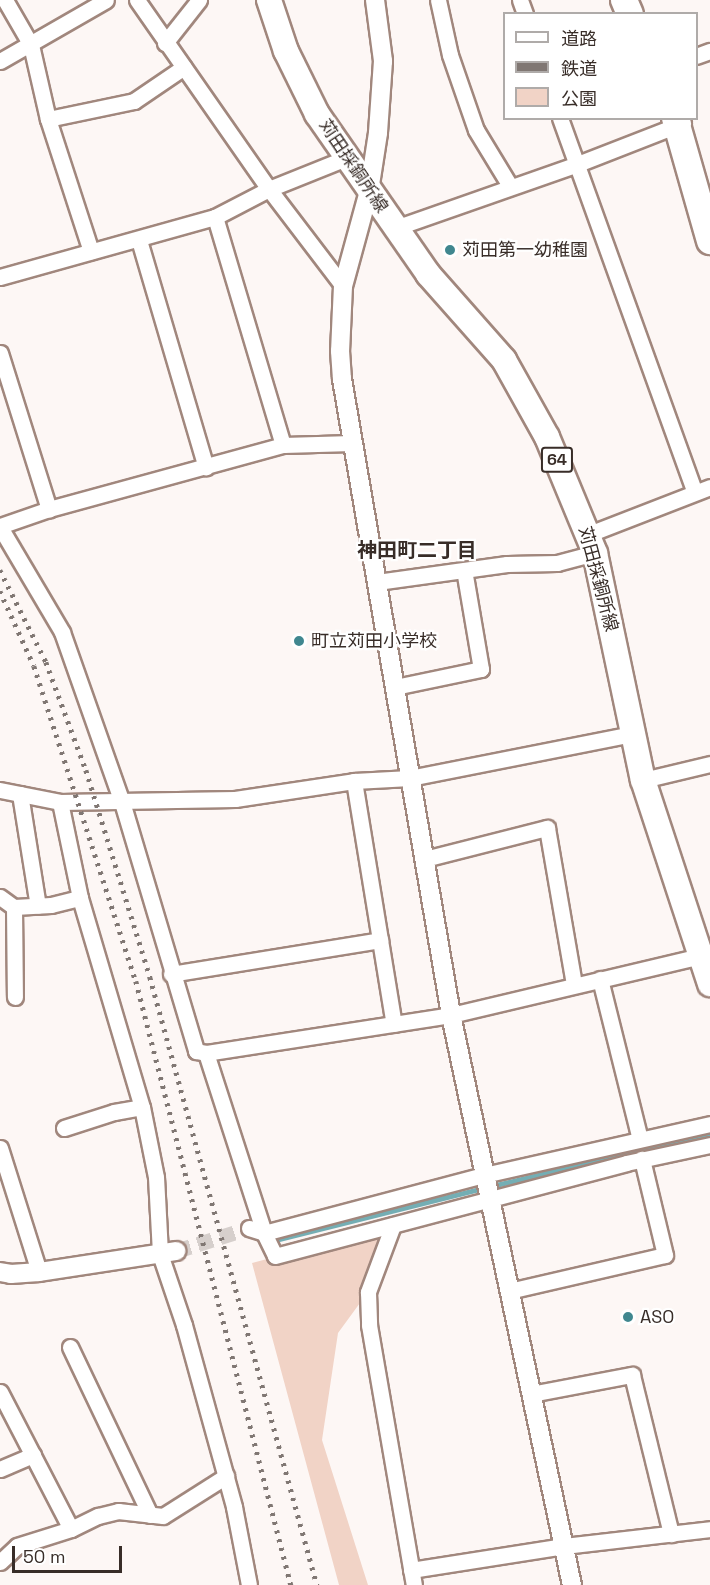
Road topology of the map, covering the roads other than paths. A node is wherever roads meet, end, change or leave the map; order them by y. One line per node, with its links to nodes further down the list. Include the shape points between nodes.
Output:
1 (5, 0): 9 (street)
2 (106, 0): 9 (street)
3 (137, 0): 8 (street)
4 (200, 0): 8 (street)
5 (269, 0): 15 (main road, 苅田採銅所線 / 64, via 286,51 317,114)
6 (375, 0): 19 (street, via 383,61)
7 (438, 0): 17 (street, via 450,55 476,130)
8 (165, 43): 11 (street)
9 (31, 45): 10 (street); 12 (street)
10 (0, 61)
11 (184, 67): 12 (street, via 134,101); 18 (street)
12 (48, 119): 25 (street)
13 (561, 120): 16 (street)
14 (682, 121): 16 (street); 20 (highway); 24 (highway)
15 (346, 158): 18 (street); 19 (main road, 苅田採銅所線 / 64)
16 (575, 165): 17 (street); 33 (street)
17 (510, 186): 22 (street)
18 (269, 189): 21 (street); 27 (street)
19 (369, 191): 22 (main road, 苅田採銅所線 / 64); 27 (street)
20 (710, 195)
21 (215, 217): 23 (street); 30 (street)
22 (395, 228): 36 (main road, 苅田採銅所線 / 64, via 428,274 504,360 547,437)
23 (139, 240): 25 (street); 31 (street)
24 (710, 241)
25 (91, 251): 26 (street)
26 (0, 277)
27 (343, 286): 29 (street, via 340,351)
28 (0, 353): 34 (street)
29 (352, 443): 30 (street); 38 (street)
30 (283, 446): 31 (street)
31 (206, 467): 34 (street)
32 (710, 487): 33 (street)
33 (694, 491): 36 (street)
34 (49, 509): 35 (street)
35 (0, 527): 48 (street, via 62,632)
36 (592, 543): 37 (street, via 557,563); 40 (main road, 苅田採銅所線 / 64)
37 (464, 570): 38 (street); 39 (street, via 481,669)
38 (378, 582): 39 (street)
39 (395, 687): 42 (street)
40 (632, 734): 42 (street); 43 (main road, 苅田採銅所線 / 64)
41 (710, 764): 43 (street)
42 (410, 778): 44 (street); 49 (street)
43 (643, 780): 55 (main road, 苅田採銅所線 / 64)
44 (354, 781): 48 (street, via 235,799); 54 (street)
45 (0, 790): 46 (street)
46 (20, 794): 47 (street); 52 (street)
47 (60, 802): 48 (street); 51 (street)
48 (122, 802): 56 (street)
49 (425, 859): 59 (street, via 547,828); 61 (street)
50 (0, 897): 53 (street)
51 (80, 898): 52 (street); 64 (street)
52 (38, 906): 53 (street)
53 (14, 907): 60 (street)
54 (380, 940): 56 (street); 62 (street)
55 (700, 956): 57 (street); 58 (main road, 苅田採銅所線 / 64)
56 (171, 974): 63 (street, via 196,1051)
57 (600, 980): 59 (street); 67 (street)
58 (710, 984)
59 (574, 985): 61 (street)
60 (15, 997)
61 (451, 1015): 62 (street); 72 (street)
62 (394, 1024): 63 (street)
63 (206, 1053): 75 (street)
64 (142, 1107): 66 (street); 76 (street)
65 (710, 1124): 67 (street)
66 (64, 1128)
67 (640, 1139): 72 (street)
68 (710, 1145): 70 (street)
69 (0, 1148): 71 (street)
70 (642, 1160): 73 (street); 79 (street, via 665,1255)
71 (4, 1172): 78 (street)
72 (484, 1175): 73 (street); 75 (street)
73 (489, 1201): 74 (street); 79 (street)
74 (393, 1225): 75 (street, via 275,1256); 92 (street, via 368,1293 369,1325)
75 (257, 1231)
76 (168, 1253): 78 (street); 85 (street)
77 (0, 1272): 78 (street)
78 (39, 1272)
79 (509, 1291): 82 (street)
80 (70, 1347): 86 (street)
81 (0, 1392): 83 (street)
82 (531, 1394): 89 (street, via 632,1375); 90 (street)
83 (33, 1455): 84 (street); 87 (street)
84 (0, 1469)
85 (226, 1476): 86 (street, via 163,1516); 93 (street)
86 (150, 1515): 87 (street, via 118,1511)
87 (70, 1529): 91 (street, via 17,1546)
88 (710, 1529): 89 (street)
89 (671, 1534): 90 (street)
90 (564, 1546): 92 (street); 95 (street)
91 (0, 1562)
92 (411, 1570): 94 (street)
93 (249, 1585)
94 (414, 1585)
95 (572, 1585)

